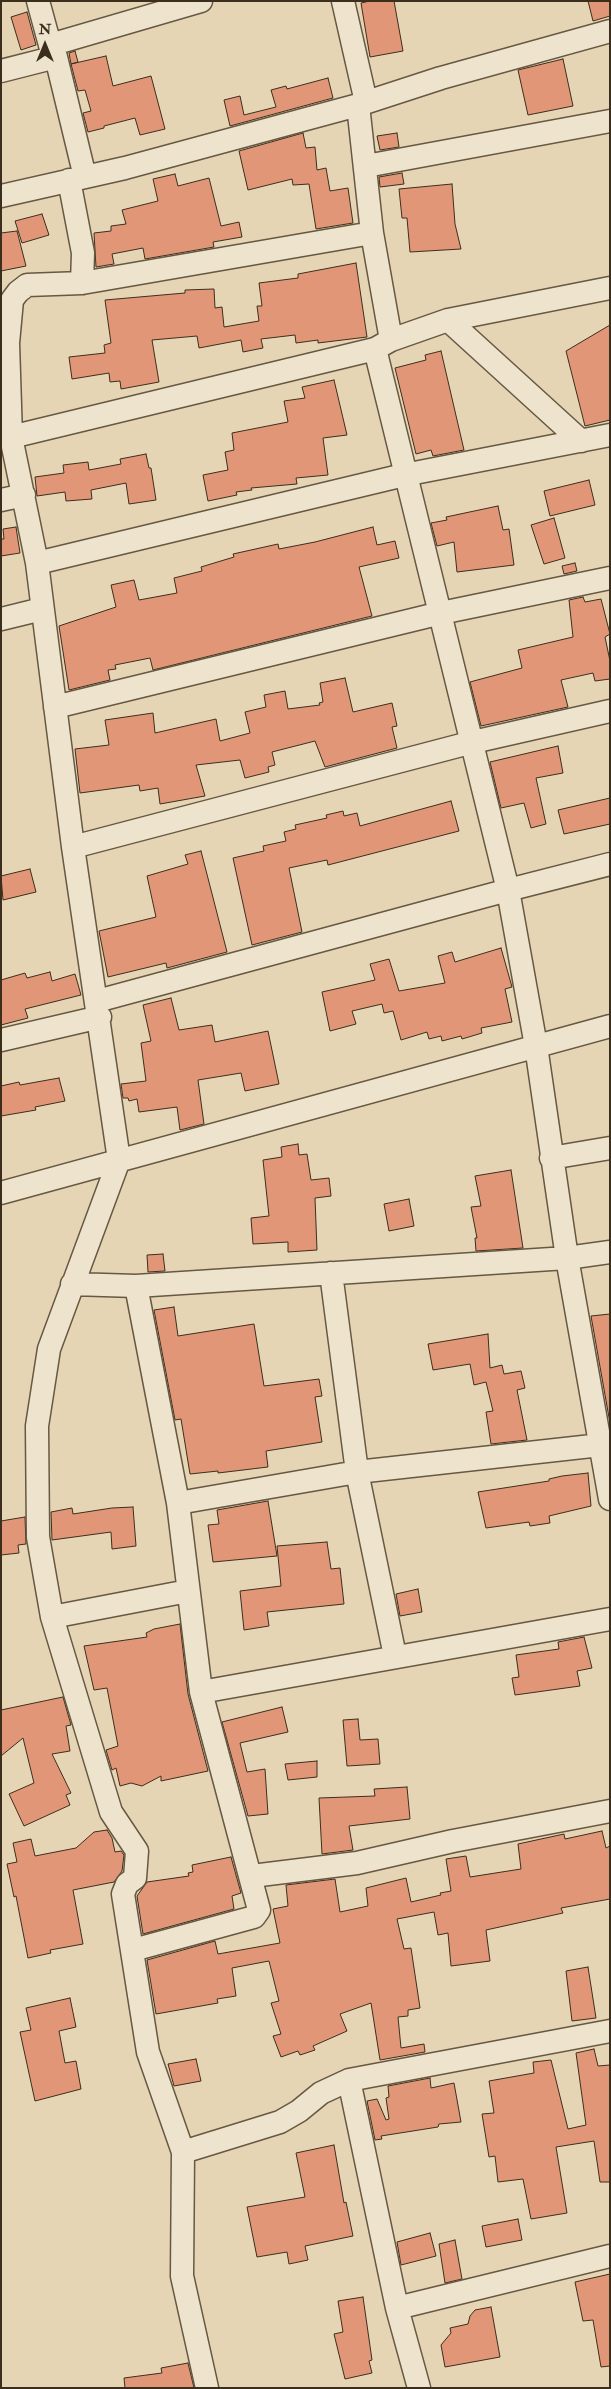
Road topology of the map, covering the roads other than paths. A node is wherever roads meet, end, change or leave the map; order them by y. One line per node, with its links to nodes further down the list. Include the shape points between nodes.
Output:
1 (38, 1): 5 (street)
2 (201, 1): 5 (street)
3 (343, 1): 7 (street)
4 (610, 31): 7 (street, via 441,78)
5 (53, 51): 6 (street); 10 (street)
6 (1, 71)
7 (362, 104): 9 (street); 10 (street)
8 (610, 121): 9 (street)
9 (366, 166): 12 (street)
10 (77, 178): 11 (street); 13 (street)
11 (1, 196)
12 (372, 233): 13 (street); 17 (street)
13 (82, 283): 16 (street, via 27,285 12,300)
14 (610, 288): 15 (street)
15 (448, 320): 17 (street); 20 (street)
16 (4, 343): 19 (street)
17 (383, 344): 19 (street); 21 (street)
18 (610, 434): 20 (street)
19 (11, 437): 22 (street)
20 (581, 441): 21 (street)
21 (404, 475): 24 (street); 27 (street)
22 (24, 495): 23 (street); 24 (street)
23 (1, 500)
24 (36, 563): 26 (street)
25 (610, 578): 27 (street)
26 (42, 609): 28 (street); 29 (street)
27 (441, 613): 29 (street); 31 (street)
28 (1, 619)
29 (55, 707): 32 (street)
30 (610, 711): 31 (street)
31 (473, 742): 32 (street); 34 (street)
32 (73, 848): 35 (street)
33 (610, 864): 34 (street)
34 (508, 890): 35 (street); 38 (street)
35 (98, 1009): 37 (street); 41 (street)
36 (610, 1026): 38 (street)
37 (1, 1040)
38 (536, 1046): 40 (street); 41 (street)
39 (610, 1148): 40 (street)
40 (551, 1158): 44 (street)
41 (119, 1160): 42 (street); 46 (street)
42 (1, 1193)
43 (610, 1252): 44 (street)
44 (567, 1258): 45 (street); 48 (street)
45 (331, 1273): 47 (street); 49 (street)
46 (72, 1284): 47 (street); 53 (street, via 49,1349 37,1426 38,1537)
47 (136, 1286): 51 (street)
48 (605, 1445): 49 (street); 50 (street)
49 (357, 1472): 51 (street); 55 (street)
50 (610, 1498)
51 (178, 1503): 52 (street)
52 (188, 1591): 53 (street); 56 (street)
53 (52, 1617): 59 (street, via 111,1812 137,1851 135,1878 127,1884 123,1894)
54 (610, 1619): 55 (street)
55 (395, 1656): 56 (street)
56 (202, 1692): 58 (street)
57 (610, 1811): 58 (street, via 357,1863)
58 (252, 1876): 59 (street, via 260,1910 254,1917)
59 (134, 1950): 62 (street, via 148,2052)
60 (610, 2031): 61 (street)
61 (349, 2080): 62 (street, via 321,2093 280,2122); 64 (street)
62 (183, 2152): 65 (street, via 182,2276)
63 (610, 2256): 64 (street)
64 (397, 2308): 66 (street)
65 (207, 2388)
66 (418, 2388)

